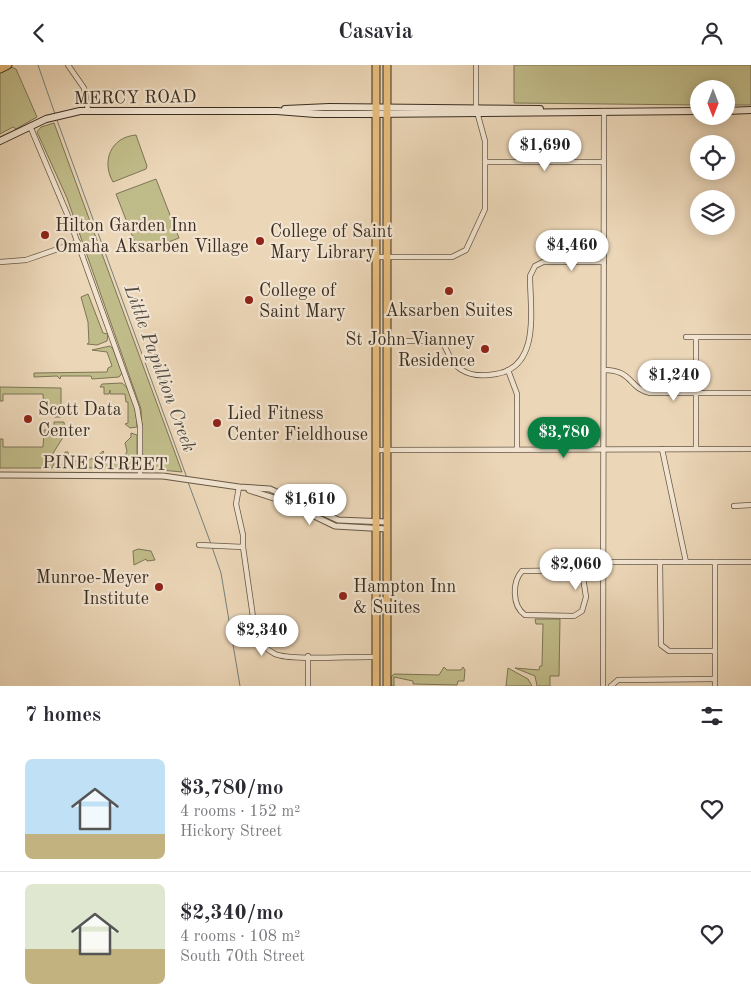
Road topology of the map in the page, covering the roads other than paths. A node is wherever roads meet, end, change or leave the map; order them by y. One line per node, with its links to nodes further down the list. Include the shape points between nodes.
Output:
1 (8, 65): 6 (main road)
2 (68, 65): 7 (street, via 84,88)
3 (376, 65): 9 (main road)
4 (388, 65): 10 (main road)
5 (476, 65): 11 (street)
6 (0, 69)
7 (88, 110): 9 (main road, MERCY ROAD, via 315,114); 15 (main road, MERCY ROAD, via 70,112)
8 (751, 110): 14 (main road)
9 (376, 111): 10 (main road, MERCY ROAD); 20 (main road)
10 (387, 111): 11 (main road, MERCY ROAD); 21 (main road)
11 (477, 111): 12 (main road, MERCY ROAD); 18 (street, via 484,135)
12 (604, 111): 13 (main road, MERCY ROAD); 17 (street)
13 (690, 111)
14 (735, 111)
15 (30, 126): 16 (main road, MERCY ROAD); 19 (street)
16 (0, 141)
17 (604, 162): 18 (street); 23 (street)
18 (485, 163): 21 (street, via 484,213 462,254 452,257)
19 (78, 242): 22 (street, via 26,260); 40 (street, via 137,408)
20 (377, 257): 21 (street); 37 (main road)
21 (386, 257): 27 (main road)
22 (0, 262)
23 (604, 262): 28 (street, via 545,262 535,266 530,276 528,346 521,360); 29 (street)
24 (686, 337): 25 (street)
25 (696, 337): 26 (street); 30 (street)
26 (751, 337)
27 (386, 341): 28 (street, via 440,341 452,362 463,371 487,375); 38 (main road)
28 (508, 370): 32 (street, via 517,394)
29 (604, 370): 30 (street, via 620,371 647,392); 33 (street)
30 (696, 393): 31 (street); 35 (street)
31 (751, 393)
32 (517, 449): 33 (street); 38 (street)
33 (604, 449): 34 (street); 48 (street)
34 (662, 449): 35 (street); 50 (street)
35 (696, 449): 36 (street)
36 (751, 449)
37 (376, 450): 38 (street); 44 (main road)
38 (387, 450): 45 (main road)
39 (0, 475): 40 (street, PINE STREET)
40 (140, 475): 41 (street, PINE STREET)
41 (239, 487): 44 (street, PINE STREET, via 279,492 341,520); 47 (street, via 236,504)
42 (751, 505): 43 (street)
43 (734, 507)
44 (376, 525): 45 (street, PINE STREET); 57 (main road)
45 (387, 526): 61 (main road)
46 (199, 545): 47 (street)
47 (243, 547): 56 (street, via 258,639 276,654)
48 (604, 562): 49 (street); 53 (street)
49 (660, 562): 50 (street); 55 (street, via 660,639 663,647 669,651)
50 (686, 562): 51 (street)
51 (715, 562): 52 (street); 55 (street)
52 (751, 562)
53 (603, 570): 54 (street); 62 (street)
54 (582, 571): 54 (street, via 522,571 517,581 516,606 525,615 574,615 582,611 585,605)
55 (715, 651): 58 (street)
56 (308, 657): 57 (street); 59 (street)
57 (376, 657): 60 (main road)
58 (715, 679): 63 (street, via 618,680); 64 (street)
59 (308, 686)
60 (376, 686)
61 (387, 686)
62 (603, 686)
63 (611, 686)
64 (715, 686)

